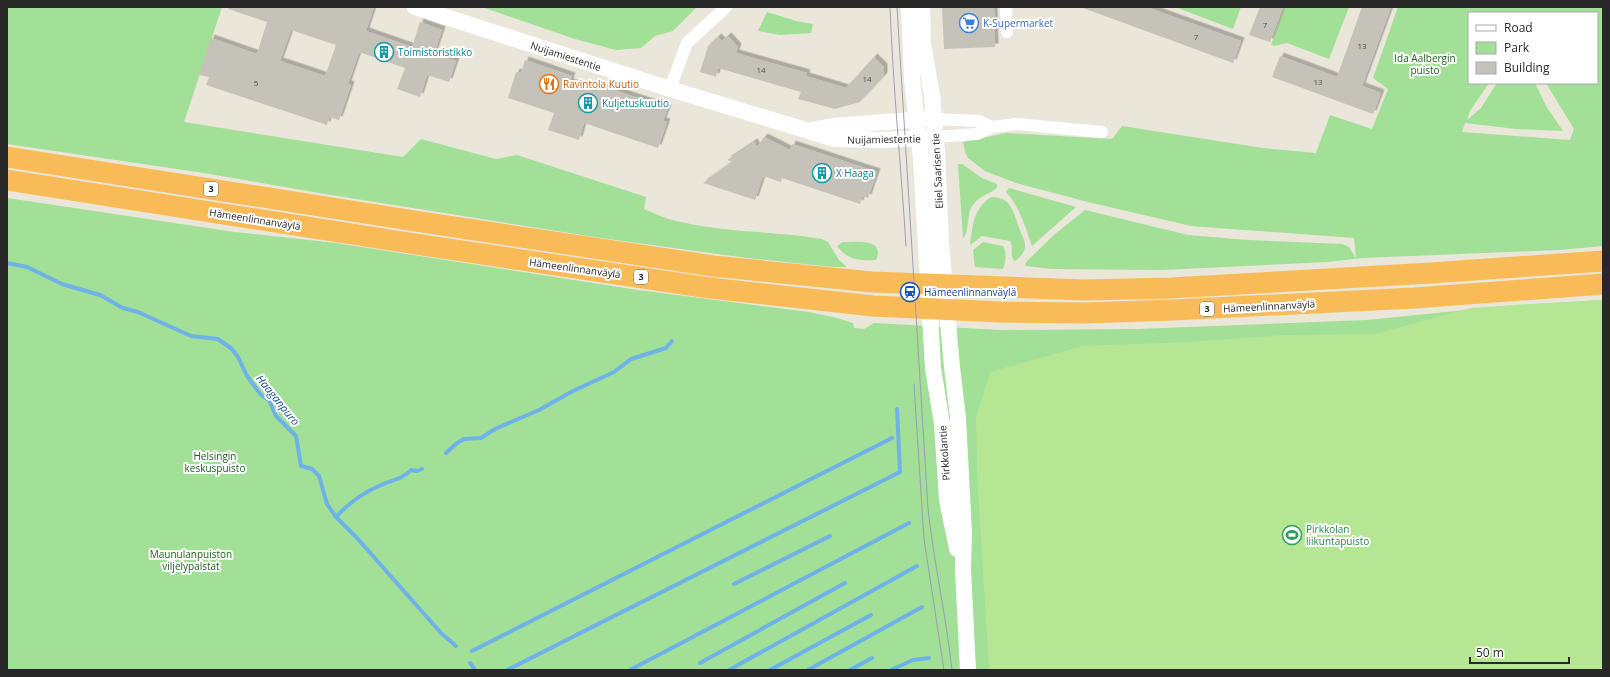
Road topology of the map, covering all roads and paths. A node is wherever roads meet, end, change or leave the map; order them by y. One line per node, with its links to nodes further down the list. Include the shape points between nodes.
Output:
1 (415, 7): 7 (main road, Nuijamiestentie)
2 (726, 7): 7 (street, via 686,43)
3 (909, 7): 9 (main road, Eliel Saarisen tie)
4 (922, 7): 8 (main road, Eliel Saarisen tie, via 923,45 931,84)
5 (1006, 7): 6 (street)
6 (1007, 32)
7 (670, 89): 11 (main road, Nuijamiestentie)
8 (934, 119): 9 (main road, Nuijamiestentie); 10 (street, via 978,121); 13 (main road, Eliel Saarisen tie)
9 (916, 120): 11 (main road, Nuijamiestentie); 14 (main road, Eliel Saarisen tie)
10 (992, 127): 12 (street, via 1016,124); 13 (street, via 977,134)
11 (810, 130): 14 (main road, Nuijamiestentie, via 835,139 847,140)
12 (1102, 132)
13 (936, 137): 14 (main road, Nuijamiestentie); 20 (main road, Eliel Saarisen tie)
14 (918, 138): 19 (main road, Eliel Saarisen tie)
15 (7, 157): 17 (highway, 3, via 706,265 872,282 1085,290 1171,288)
16 (7, 180): 18 (highway, Hämeenlinnanväylä / 3, via 702,287 873,306 1085,313 1414,298)
17 (1603, 261)
18 (1603, 284)
19 (931, 335): 21 (main road, Pirkkolantie, via 942,424 947,500)
20 (949, 335): 21 (main road, Pirkkolantie, via 958,418 964,533)
21 (963, 570): 22 (main road, Pirkkolantie)
22 (968, 670)

